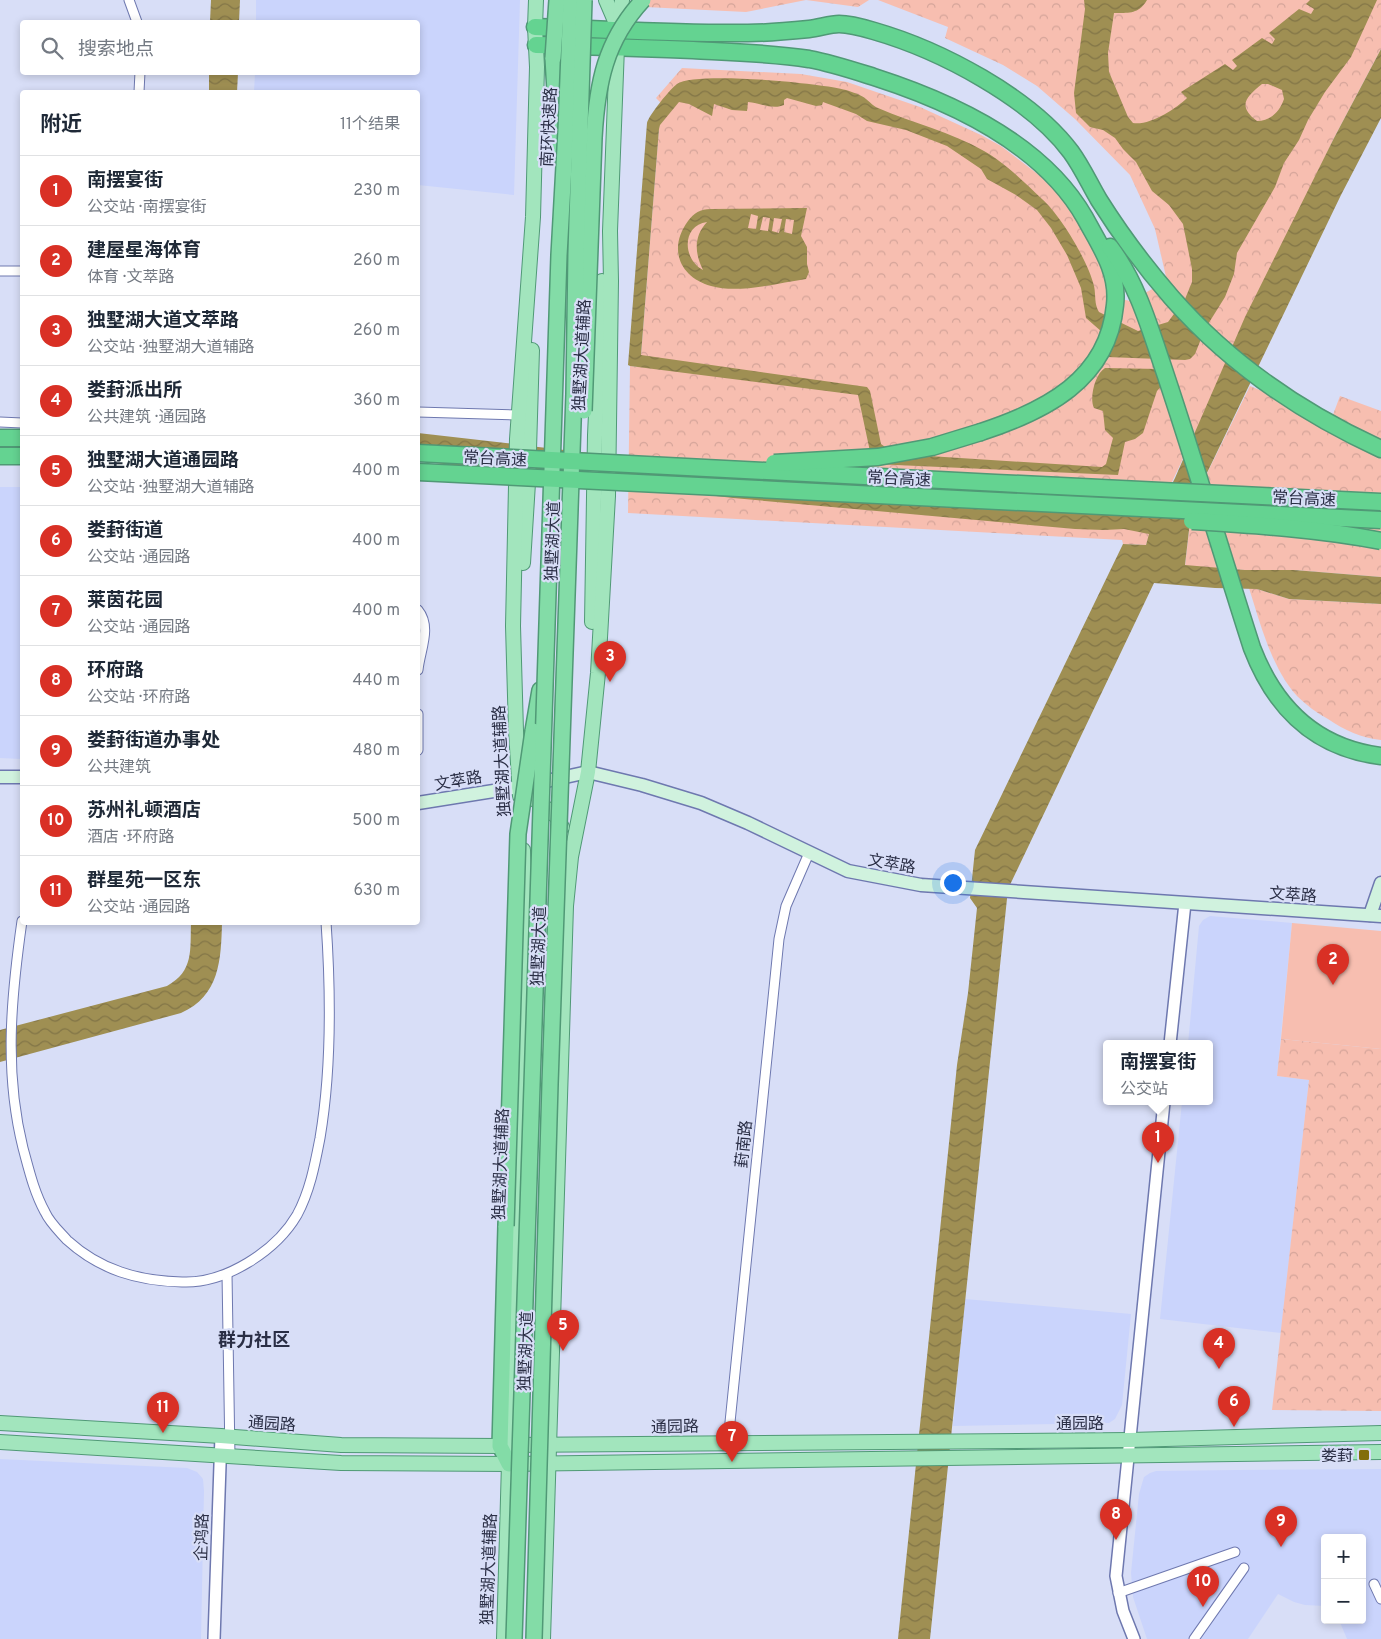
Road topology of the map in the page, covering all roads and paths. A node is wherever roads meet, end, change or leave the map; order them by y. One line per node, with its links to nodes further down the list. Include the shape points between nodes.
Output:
1 (129, 0): 10 (street)
2 (536, 0): 11 (main road, 独墅湖大道辅路)
3 (550, 0): 15 (highway, bridge)
4 (557, 0): 15 (highway, bridge)
5 (571, 0): 19 (highway, 南环快速路, bridge)
6 (584, 0): 22 (highway, 南环快速路, bridge)
7 (606, 0): 12 (main road)
8 (622, 0): 12 (main road, 独墅湖大道辅路)
9 (643, 0): 54 (highway, bridge, via 610,50 596,104 574,691)
10 (136, 20)
11 (535, 27): 12 (highway); 13 (main road, 独墅湖大道辅路)
12 (618, 29): 14 (main road, 独墅湖大道辅路); 18 (highway, via 770,33 839,24 874,31 918,46 981,76 1020,103 1072,152)
13 (536, 46): 14 (highway); 21 (main road, 独墅湖大道辅路)
14 (617, 47): 20 (highway, via 811,59 904,87 975,118 1018,145); 49 (main road, 独墅湖大道辅路, bridge, via 611,281 592,666 594,722)
15 (553, 58): 19 (highway, bridge)
16 (140, 75): 17 (street)
17 (140, 90)
18 (1092, 188): 26 (highway, via 1109,230 1138,278); 34 (highway, via 1121,234 1195,322 1282,395)
19 (562, 193): 23 (highway, 南环快速路, bridge)
20 (1076, 204): 26 (highway, via 1118,257); 35 (highway, bridge, via 1110,264 1116,290 1108,338 1093,366 1078,382 1045,406 1011,422 932,447 858,459 769,463 518,450)
21 (533, 216): 28 (main road, 独墅湖大道辅路); 33 (main road, 独墅湖大道辅路)
22 (576, 253): 54 (highway, 独墅湖大道, bridge)
23 (559, 255): 45 (highway, 独墅湖大道, bridge)
24 (0, 271): 25 (street)
25 (20, 271)
26 (1142, 297): 47 (highway, bridge, via 1186,410 1258,644 1268,666 1292,704 1315,724 1345,740); 48 (highway, bridge, via 1260,669 1288,710 1312,731 1343,747)
27 (420, 412): 28 (street)
28 (519, 415): 33 (main road, 独墅湖大道辅路)
29 (0, 422): 30 (street)
30 (20, 423)
31 (0, 438): 32 (highway)
32 (20, 438)
33 (523, 439): 52 (main road, 独墅湖大道辅路, bridge, via 513,626)
34 (1381, 449)
35 (420, 453)
36 (420, 453): 40 (highway, 常台高速, bridge)
37 (0, 456): 38 (highway)
38 (20, 456)
39 (420, 472): 41 (highway, 常台高速, bridge)
40 (1381, 502)
41 (1050, 505): 42 (highway, 常台高速, bridge); 43 (highway, bridge, via 1267,526)
42 (1381, 520)
43 (1381, 541)
44 (420, 614): 46 (street, via 424,634)
45 (547, 652): 64 (highway, bridge, via 518,834); 90 (highway, 独墅湖大道, bridge)
46 (420, 658)
47 (1381, 747)
48 (1381, 756)
49 (588, 772): 52 (main road, 文萃路); 55 (main road, 文萃路, via 642,784 701,803); 56 (main road, 独墅湖大道辅路)
50 (0, 777): 51 (main road)
51 (20, 777)
52 (519, 787): 53 (main road, 文萃路); 56 (main road, via 556,816 566,835); 64 (main road, 独墅湖大道辅路, via 525,890)
53 (420, 803)
54 (560, 816): 91 (highway, 独墅湖大道, bridge)
55 (809, 853): 58 (main road, 文萃路, via 862,874 921,884); 73 (street, 葑南路, via 784,911 779,939)
56 (571, 857): 76 (main road, 独墅湖大道辅路, via 566,916)
57 (1381, 883): 59 (main road)
58 (1185, 903): 59 (main road, 文萃路); 62 (street)
59 (1375, 916)
60 (22, 925): 66 (street, via 11,1063 18,1126 29,1172 44,1210 59,1232 81,1252 130,1276 166,1282 199,1282)
61 (326, 925): 66 (street, via 328,1061 324,1112 312,1176 296,1215 279,1238)
62 (1170, 1040)
63 (1164, 1105): 71 (street)
64 (511, 1231): 65 (highway); 67 (main road, 独墅湖大道辅路); 75 (main road, via 532,1264)
65 (504, 1264): 67 (highway); 74 (highway)
66 (227, 1274): 70 (street)
67 (514, 1290): 74 (main road, 独墅湖大道辅路)
68 (0, 1423): 70 (main road, 通园路)
69 (1381, 1433): 71 (main road, 通园路)
70 (226, 1437): 74 (main road, 通园路, via 341,1445); 79 (street, 企鸿路)
71 (1130, 1440): 73 (main road, 通园路); 78 (street)
72 (0, 1442): 79 (main road, 通园路)
73 (728, 1442): 76 (main road, 通园路)
74 (505, 1445): 75 (main road, 通园路); 80 (highway)
75 (526, 1445): 76 (main road, 通园路); 81 (main road)
76 (549, 1445): 82 (main road, 独墅湖大道辅路)
77 (1381, 1452): 78 (main road, 通园路)
78 (1129, 1456): 82 (main road, 通园路); 86 (street, via 1116,1576)
79 (225, 1457): 80 (main road, 通园路, via 341,1463); 88 (street, 企鸿路)
80 (509, 1464): 81 (main road, 通园路); 89 (main road, 独墅湖大道辅路)
81 (526, 1464): 82 (main road, 通园路)
82 (549, 1464): 92 (main road, 独墅湖大道辅路)
83 (1235, 1552): 86 (street)
84 (1244, 1568): 94 (street)
85 (1374, 1584): 87 (street)
86 (1118, 1593): 93 (street)
87 (1381, 1599)
88 (214, 1639)
89 (504, 1639)
90 (514, 1639)
91 (534, 1639)
92 (543, 1639)
93 (1134, 1639)
94 (1194, 1639)

